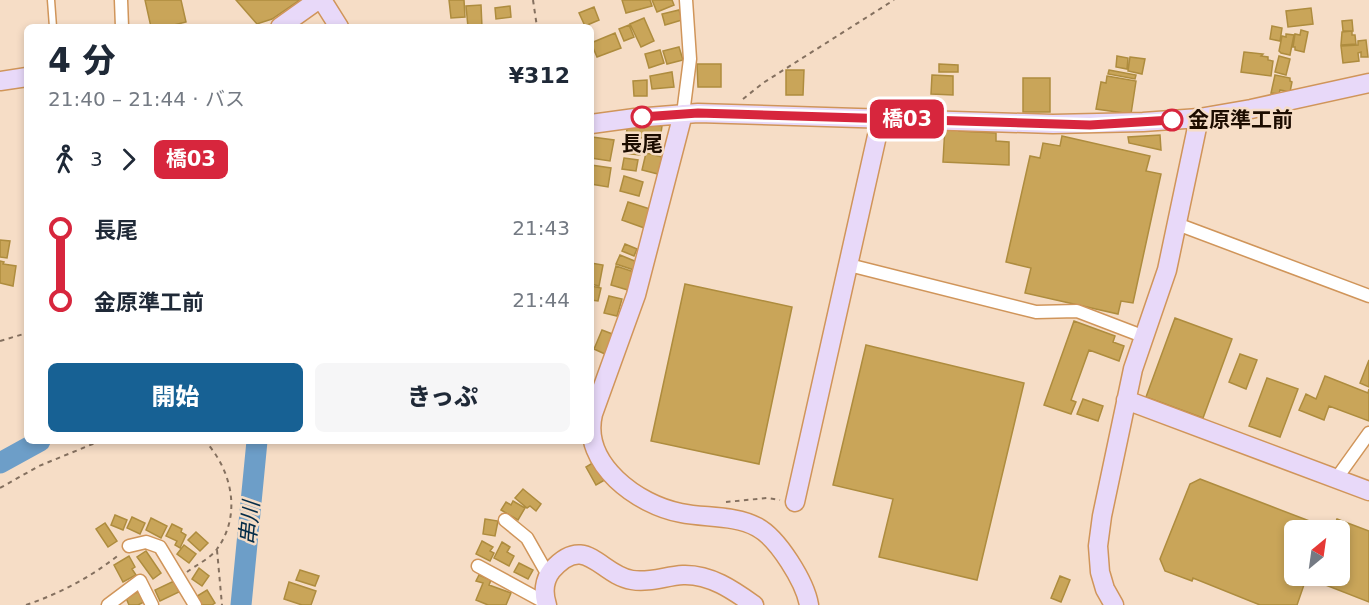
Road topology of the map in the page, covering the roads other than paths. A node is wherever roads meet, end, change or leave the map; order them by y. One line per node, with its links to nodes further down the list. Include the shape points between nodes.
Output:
1 (51, 0): 5 (lane)
2 (122, 0): 6 (street)
3 (320, 0): 7 (street); 8 (street)
4 (686, 0): 12 (street, via 690,59)
5 (53, 24)
6 (122, 24)
7 (285, 24)
8 (337, 24)
9 (24, 77): 10 (street)
10 (0, 81)
11 (1369, 83): 14 (street)
12 (683, 114): 13 (street); 15 (street); 21 (street, via 636,295)
13 (881, 118): 14 (street, via 1090,125); 17 (street)
14 (1199, 118): 16 (street)
15 (594, 124)
16 (1177, 224): 18 (street); 19 (street)
17 (849, 265): 19 (street, via 1036,312 1077,311); 26 (street)
18 (1369, 296)
19 (1145, 337): 20 (street)
20 (1126, 400): 24 (street); 37 (street, via 1098,546 1100,572)
21 (594, 411)
22 (1369, 433): 24 (street)
23 (594, 442): 36 (street, via 604,465 644,500 679,513 761,528 797,573)
24 (1336, 478): 25 (street)
25 (1369, 491)
26 (795, 502)
27 (505, 520): 30 (street, via 527,538)
28 (129, 546): 34 (street, via 146,542 160,547)
29 (478, 566): 31 (street)
30 (548, 575): 31 (street); 35 (street, via 571,555 587,555 627,579 698,577 732,590)
31 (546, 604)
32 (108, 605): 33 (street, via 140,581)
33 (152, 605)
34 (195, 605)
35 (754, 605)
36 (809, 605)
37 (1114, 605)

